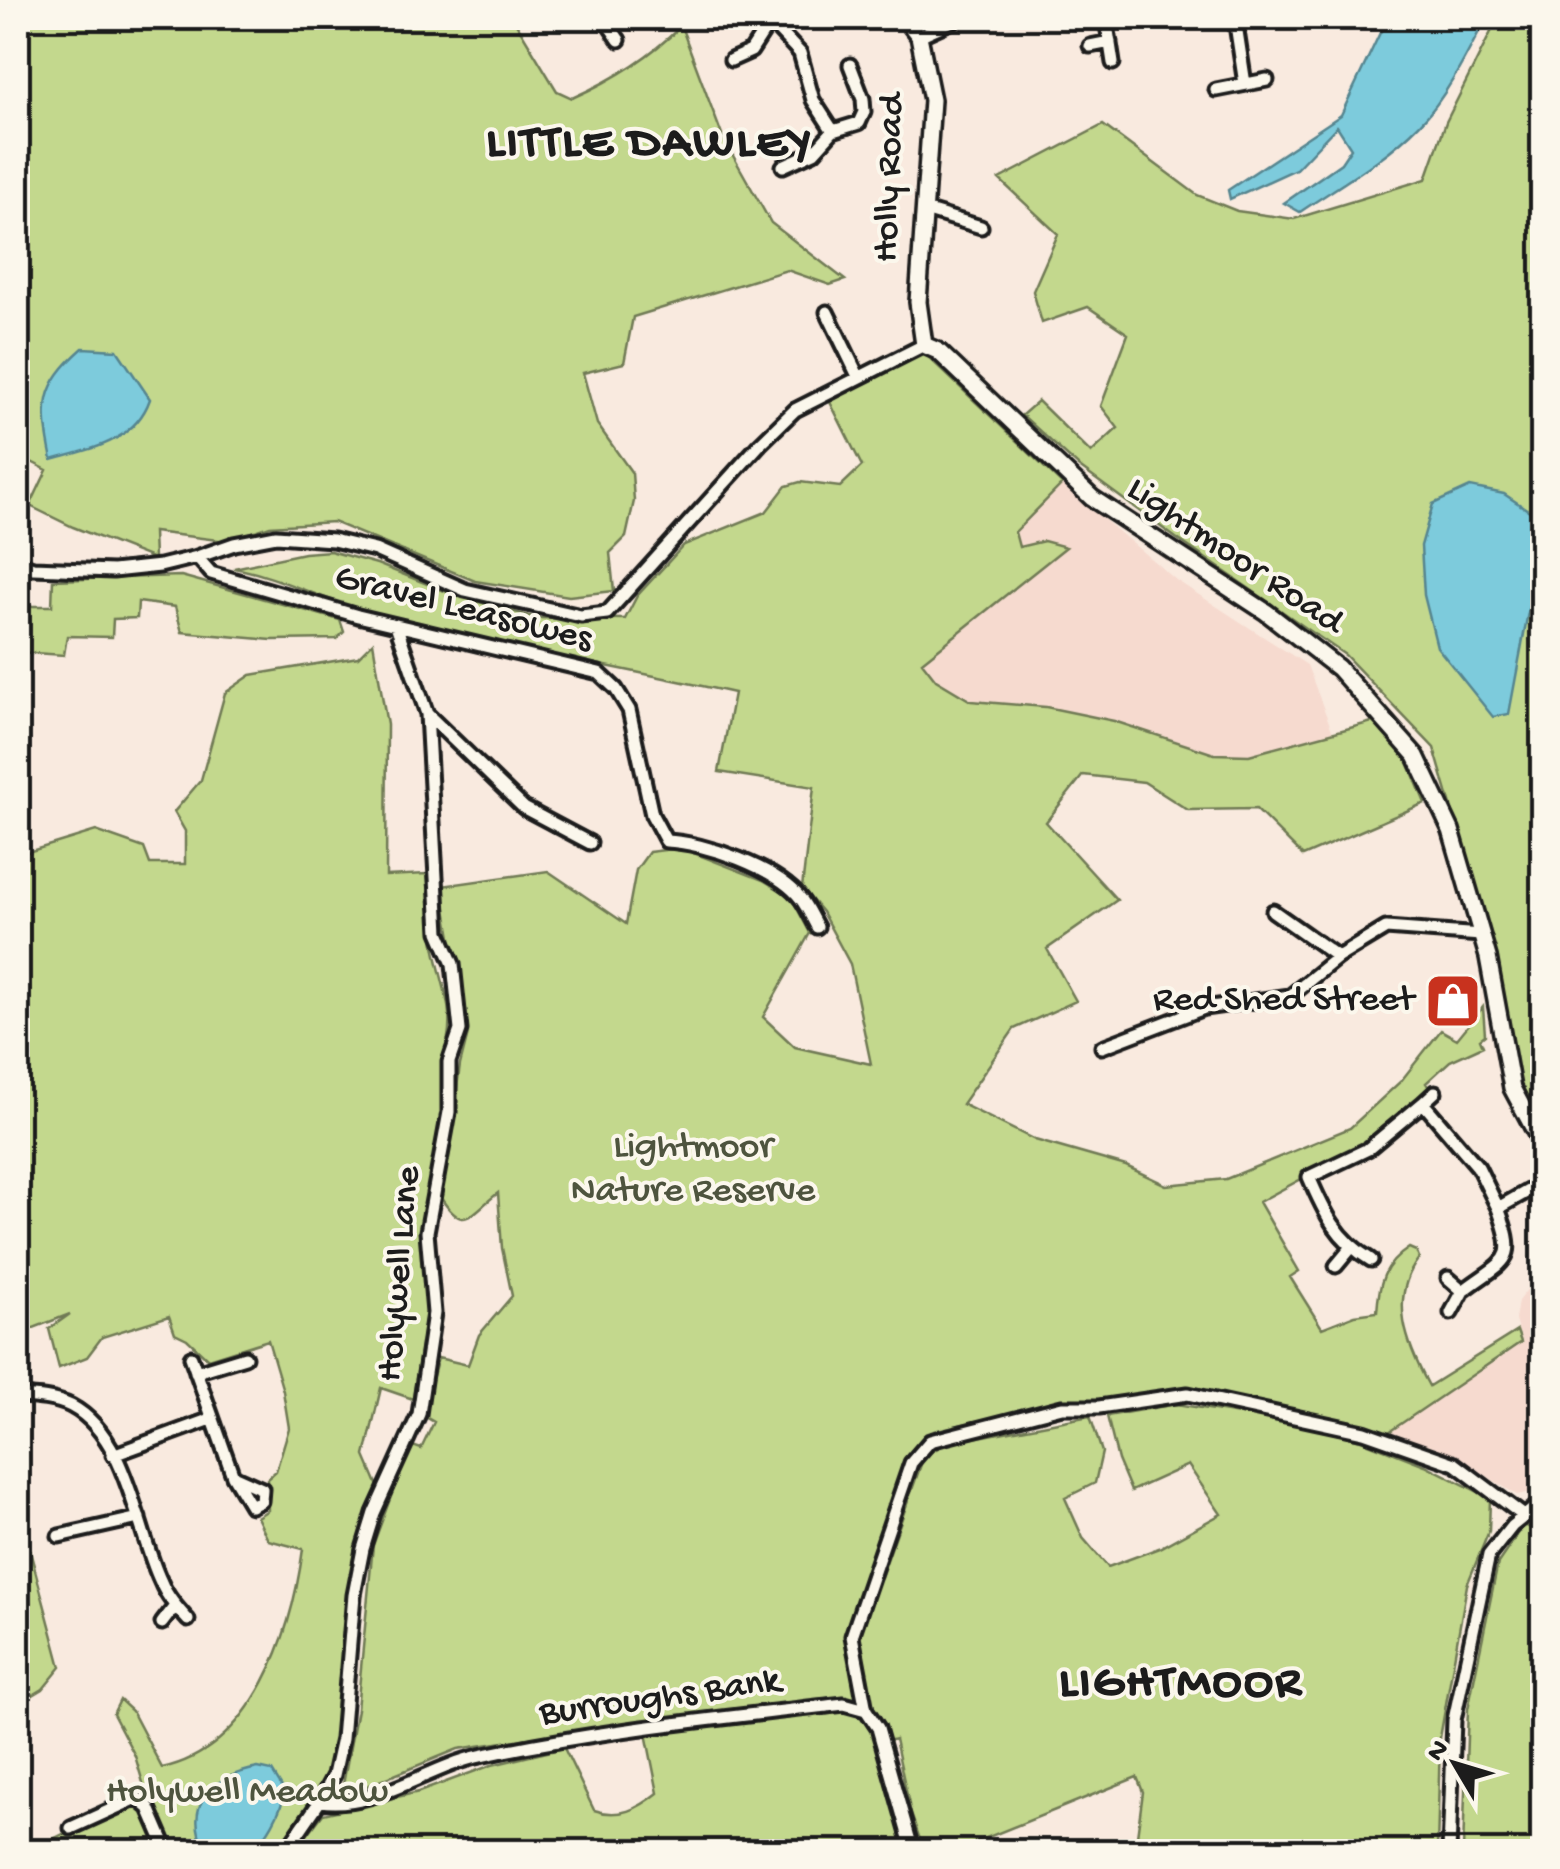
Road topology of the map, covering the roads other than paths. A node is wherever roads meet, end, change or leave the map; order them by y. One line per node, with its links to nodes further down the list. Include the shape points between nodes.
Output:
1 (604, 18): 8 (street)
2 (905, 18): 7 (street, Holly Road)
3 (959, 18): 7 (street)
4 (1106, 18): 9 (street)
5 (1235, 18): 15 (street)
6 (769, 19): 11 (street, via 751,51); 17 (street, via 800,52 813,100)
7 (919, 36): 19 (street, Holly Road, via 932,100)
8 (620, 40)
9 (1110, 42): 10 (street); 12 (street)
10 (1090, 46)
11 (731, 60)
12 (1113, 63)
13 (850, 65): 17 (street, via 864,112 859,123)
14 (1267, 80): 15 (street)
15 (1245, 84): 16 (street)
16 (1216, 90)
17 (833, 131): 18 (street, via 814,152)
18 (783, 166)
19 (924, 210): 20 (street); 22 (street, Holly Road, via 918,302)
20 (981, 227)
21 (828, 312): 23 (street)
22 (924, 346): 23 (street); 31 (street, Lightmoor Road, via 938,351 1092,498 1266,612 1338,668 1416,756 1451,830)
23 (858, 376): 24 (street, via 794,410 606,613 580,616 465,590 374,550 333,540 276,536)
24 (197, 558): 25 (street, via 113,571); 26 (street, Gravel Leasowes, via 211,573)
25 (18, 563)
26 (396, 625): 27 (street, Holywell Lane); 30 (street, Gravel Leasowes, via 598,672 629,710 652,815 666,841 691,842 775,876 800,897)
27 (427, 714): 28 (street, via 524,808); 60 (street, Holywell Lane, via 439,932 452,964 460,1030 449,1062 448,1112 427,1232 434,1313 419,1414 363,1548 342,1739)
28 (590, 843)
29 (1273, 912): 32 (street)
30 (817, 926)
31 (1481, 935): 32 (street, via 1386,928); 36 (street, Lightmoor Road, via 1512,1088)
32 (1338, 957): 33 (street, via 1290,996 1204,1008)
33 (1102, 1047)
34 (1435, 1092): 35 (street)
35 (1423, 1102): 38 (street, via 1478,1167); 39 (street, via 1368,1149 1309,1177 1327,1219)
36 (1542, 1144)
37 (1542, 1182): 38 (street)
38 (1498, 1208): 43 (street, via 1508,1255)
39 (1351, 1248): 40 (street); 41 (street)
40 (1371, 1260)
41 (1336, 1266)
42 (1448, 1278): 43 (street)
43 (1463, 1290): 44 (street)
44 (1451, 1313)
45 (191, 1357): 47 (street)
46 (245, 1357): 47 (street)
47 (196, 1372): 49 (street)
48 (18, 1396): 50 (street, via 71,1406)
49 (211, 1419): 50 (street); 51 (street)
50 (113, 1455): 54 (street)
51 (233, 1476)
52 (1542, 1502): 53 (street)
53 (1524, 1516): 59 (street, via 1455,1464 1364,1432 1188,1394 1062,1406 930,1441 911,1464 852,1636); 65 (street, via 1489,1555 1454,1720)
54 (139, 1518): 55 (street); 56 (street)
55 (59, 1536)
56 (175, 1606): 57 (street); 58 (street)
57 (188, 1620)
58 (162, 1623)
59 (866, 1710): 60 (street, Burroughs Bank, via 844,1704 655,1726 476,1756 365,1798); 64 (street, via 878,1728)
60 (320, 1801): 63 (street, Holywell Lane)
61 (71, 1828): 62 (street, via 137,1798 150,1808)
62 (168, 1852)
63 (285, 1852)
64 (913, 1852)
65 (1449, 1852)

